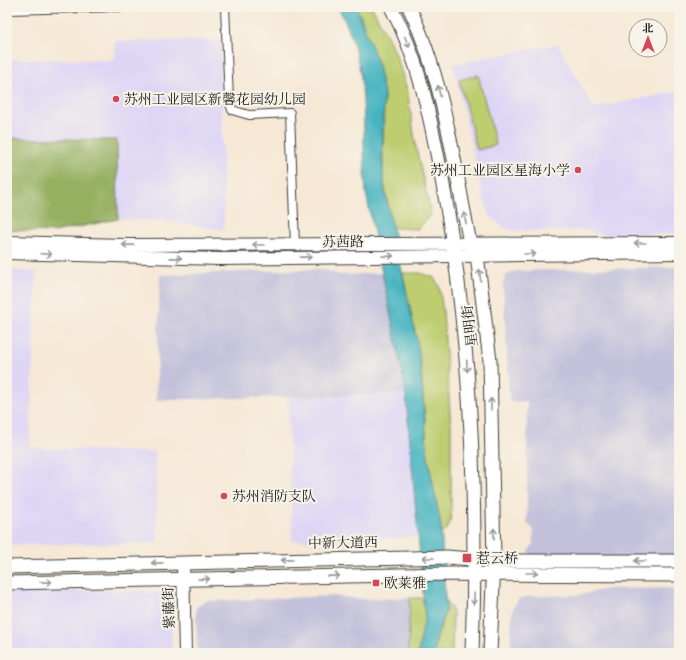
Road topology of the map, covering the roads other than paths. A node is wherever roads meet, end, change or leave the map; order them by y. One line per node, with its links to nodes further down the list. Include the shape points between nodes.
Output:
1 (120, 7): 5 (street)
2 (225, 7): 9 (street, via 229,100 232,110 249,115 290,114)
3 (391, 7): 10 (main road, 星明街, one-way to 10, via 408,44 419,77 433,132)
4 (409, 7): 7 (main road, 星明街, one-way to 4, via 435,74 424,40)
5 (7, 10)
6 (7, 242): 9 (main road, 苏茜路, one-way to 6)
7 (470, 243): 8 (main road, 苏茜路, one-way to 7); 10 (main road, 苏茜路); 14 (main road, 星明街)
8 (679, 243)
9 (295, 245): 11 (main road, 苏茜路)
10 (454, 250): 11 (main road, 苏茜路); 14 (main road, 苏茜路); 15 (main road, 星明街, one-way to 15, via 467,363)
11 (367, 251): 12 (main road, 苏茜路, one-way to 11, via 220,259)
12 (7, 253)
13 (679, 253): 14 (main road, 苏茜路, one-way to 13)
14 (477, 255): 19 (main road, 星明街, one-way to 14, via 490,361)
15 (475, 560): 17 (main road, 中新大道西, one-way to 17, via 410,558); 19 (main road, 中新大道西); 20 (main road, 星明街)
16 (679, 561): 19 (main road, 中新大道西, one-way to 19)
17 (183, 563): 18 (main road, 中新大道西, one-way to 18); 22 (main road, 紫藤街)
18 (7, 567)
19 (494, 567): 20 (main road, 中新大道西); 21 (main road, 中新大道西, one-way to 21); 26 (main road, 星明街)
20 (475, 573): 22 (main road, 中新大道西, one-way to 20); 25 (main road, 星明街, one-way to 25)
21 (679, 575)
22 (183, 579): 23 (main road, 中新大道西, one-way to 22); 24 (main road, 紫藤街)
23 (7, 583)
24 (185, 653)
25 (472, 653)
26 (490, 653)

